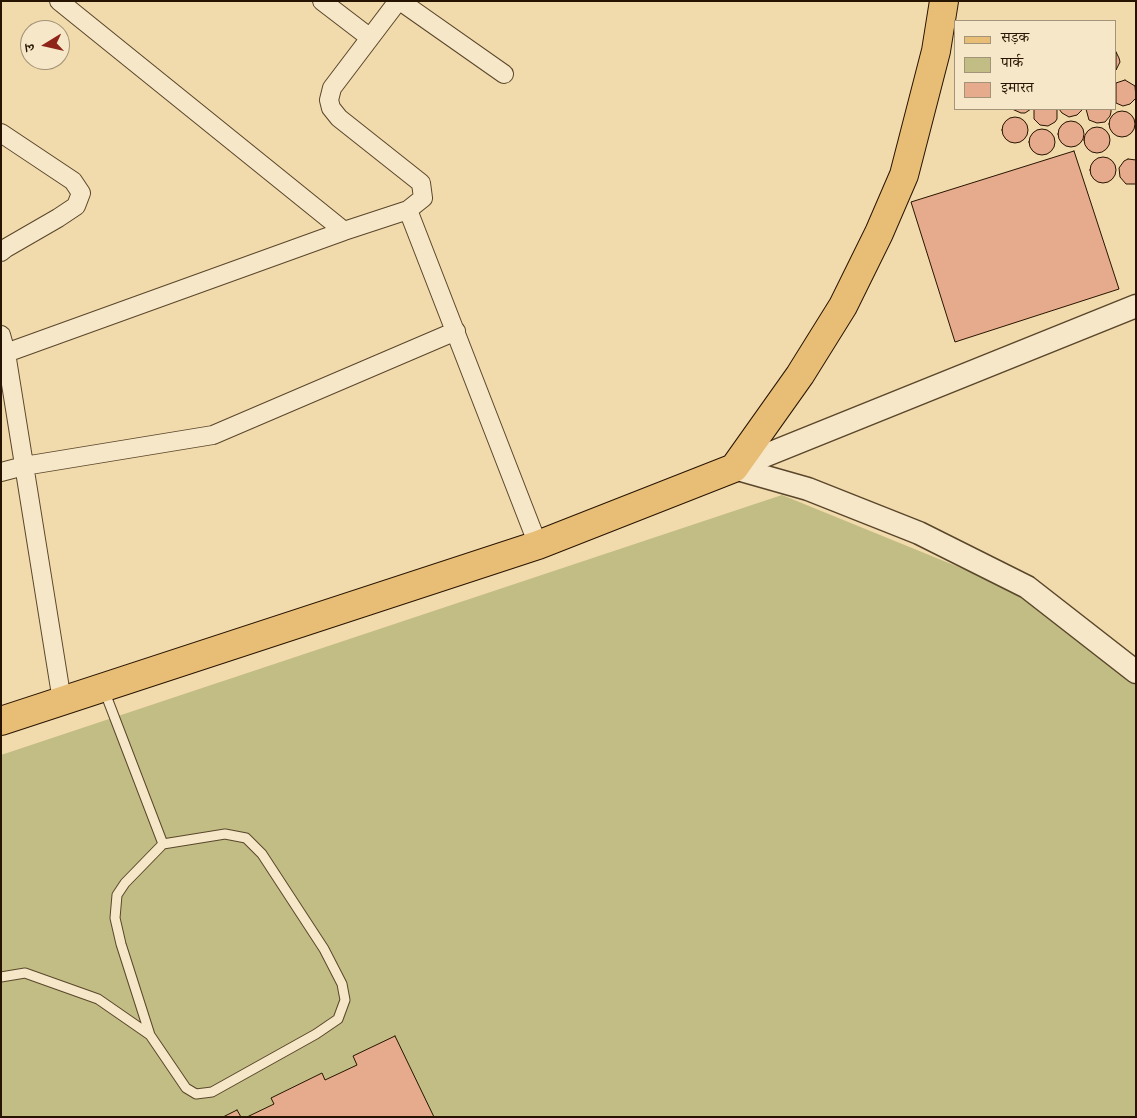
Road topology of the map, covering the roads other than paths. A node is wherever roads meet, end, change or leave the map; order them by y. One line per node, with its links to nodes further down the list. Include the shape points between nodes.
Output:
1 (59, 1): 9 (street)
2 (322, 1): 5 (street)
3 (399, 1): 5 (street); 6 (street)
4 (944, 1): 16 (main road, via 936,52 904,175 879,233 843,306 800,375)
5 (369, 37): 8 (street, via 332,88 329,100 339,118 421,183 423,198)
6 (504, 74)
7 (1, 133): 10 (street, via 74,181 81,193 76,206)
8 (408, 210): 9 (street); 12 (street)
9 (344, 230): 14 (street)
10 (1, 252)
11 (1136, 306): 16 (street)
12 (456, 331): 15 (street, via 213,435); 18 (street)
13 (1, 335): 14 (street)
14 (6, 352): 15 (street)
15 (24, 466): 17 (street); 21 (street)
16 (734, 468): 18 (main road); 19 (street, via 808,489 919,533 1028,587)
17 (1, 472)
18 (538, 545): 20 (main road)
19 (1136, 672)
20 (103, 688): 21 (main road); 23 (lane)
21 (62, 701): 22 (main road)
22 (1, 721)
23 (162, 844): 25 (lane, via 117,895 115,918); 25 (lane, via 225,834 246,838 262,854 324,949 342,984 345,1000 338,1019 212,1092 196,1094 186,1088)
24 (1, 977): 25 (lane, via 25,973 98,999)
25 (150, 1035)

